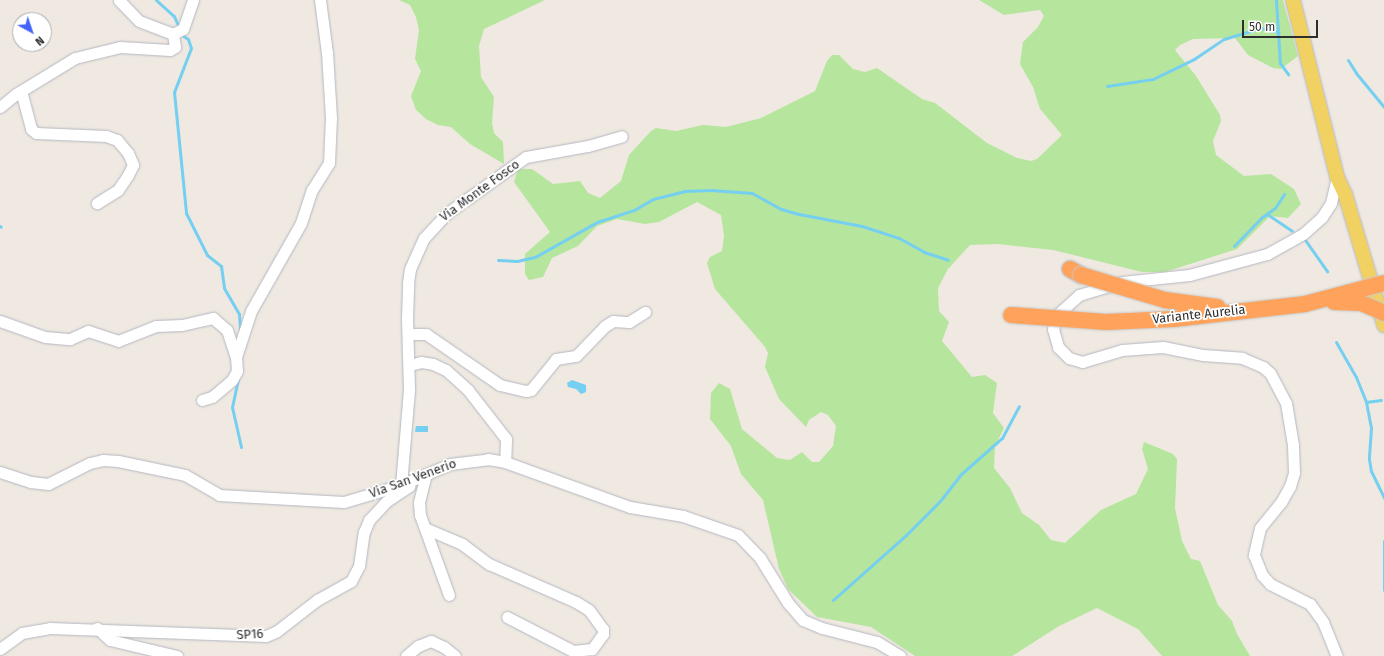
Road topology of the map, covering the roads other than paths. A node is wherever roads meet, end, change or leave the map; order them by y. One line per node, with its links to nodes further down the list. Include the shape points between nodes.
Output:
1 (119, 0): 5 (street, via 139,21)
2 (193, 0): 5 (street, via 183,29)
3 (320, 0): 22 (street, via 327,53 331,118 329,163 312,190 301,224 251,311)
4 (1293, 0): 9 (main road)
5 (173, 34): 6 (street, via 174,47 170,50 120,47 75,58)
6 (20, 91): 7 (street); 10 (street, via 31,129 36,133 106,136 117,140 128,153 133,165 128,175 118,190)
7 (0, 107)
8 (622, 136): 21 (street, Via Monte Fosco, via 588,146 526,157 446,214 424,238 410,268)
9 (1337, 177): 20 (main road, bridge, via 1346,194); 38 (street, via 1331,203 1322,217 1303,234 1268,254 1189,275 1122,282 1079,295 1058,314 1053,329 1058,347 1069,358 1082,362 1122,350 1163,347 1203,355 1242,358 1270,373 1279,385 1286,403 1293,445 1294,473 1281,502 1260,528 1254,555 1262,575 1270,584 1301,598 1313,609 1323,622)
10 (97, 203)
11 (1384, 271): 14 (highway, bridge)
12 (1076, 272): 15 (highway, bridge, via 1164,300)
13 (1384, 283): 14 (highway, Variante Aurelia, bridge)
14 (1305, 304): 15 (highway, Variante Aurelia, bridge); 17 (highway, bridge, via 1347,301 1361,303)
15 (1257, 309): 18 (highway, Variante Aurelia, bridge, via 1174,319 1106,322)
16 (645, 312): 21 (street, via 629,322 613,321 605,326 576,356 556,360 531,390 526,391 500,384 426,334)
17 (1384, 314)
18 (1011, 315)
19 (0, 321): 22 (street, via 45,337 70,339 88,332 118,341 156,326 182,325 212,318 227,330)
20 (1384, 325)
21 (408, 334): 23 (street, Via Monte Fosco)
22 (236, 357): 24 (street, via 237,371 232,380 212,397)
23 (410, 366): 25 (street, via 421,362 433,364 458,379 506,439); 28 (street, Via Monte Fosco)
24 (202, 400)
25 (505, 462): 27 (street, Via San Venerio, via 488,459 465,461); 37 (street, Via San Venerio, via 630,507 683,516 738,535 760,558 788,603 804,620 822,628 877,642)
26 (0, 472): 28 (street, Via San Venerio, via 31,482 48,484 90,463 103,460 118,461 185,475 219,495 344,502)
27 (426, 474): 28 (street, Via San Venerio); 29 (street, via 419,502 420,515); 32 (street, SP16 / SP16, via 387,501 369,520 364,532 359,566 351,581 317,600 277,631 256,637)
28 (401, 485)
29 (427, 529): 30 (street, via 430,548); 31 (street, via 462,544 489,564 576,602 589,610 603,629 603,634 592,649 573,651)
30 (449, 594)
31 (507, 617)
32 (97, 628): 33 (street, SP16 / SP16, via 35,630 15,636); 34 (street, via 110,640)
33 (0, 649)
34 (177, 656)
35 (406, 656): 36 (street, via 418,646 430,642 444,647)
36 (455, 656)
37 (900, 656)
38 (1337, 656)

